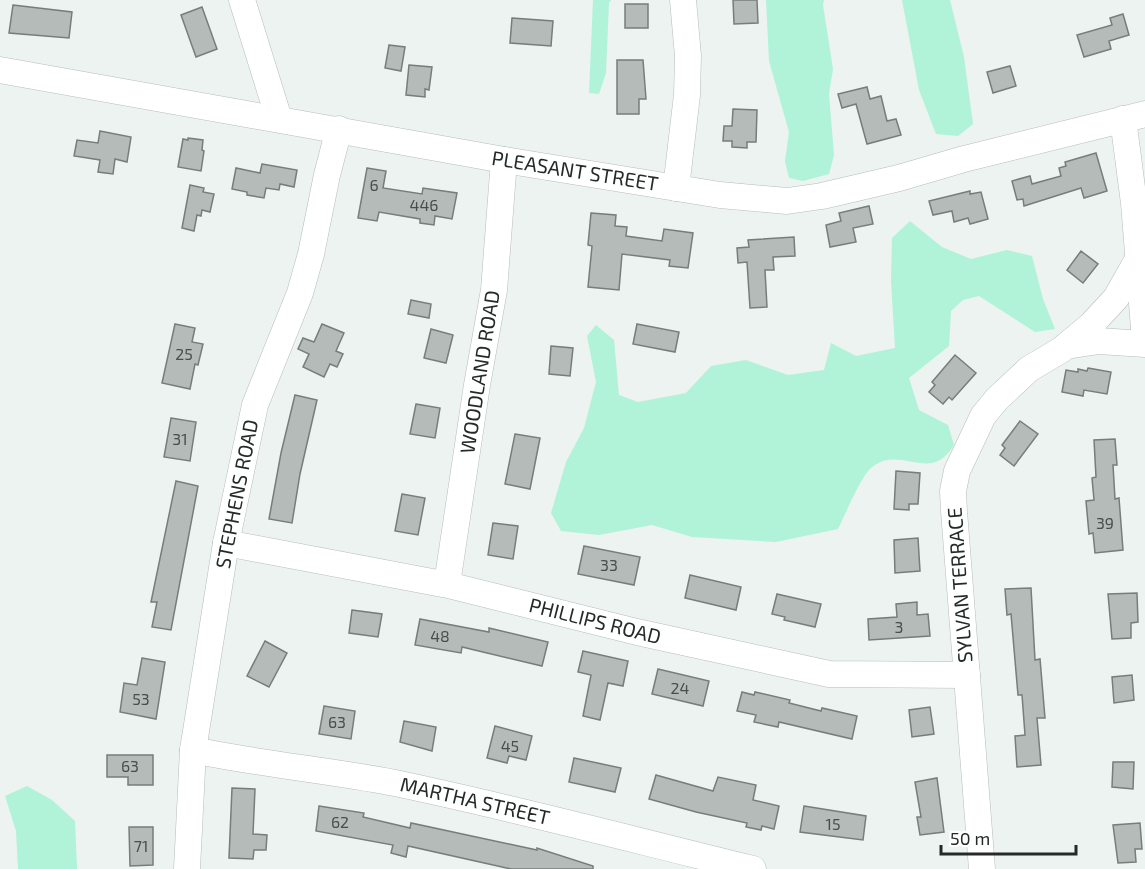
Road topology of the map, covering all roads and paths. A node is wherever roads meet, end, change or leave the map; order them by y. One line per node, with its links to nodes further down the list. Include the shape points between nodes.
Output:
1 (242, 0): 5 (street)
2 (684, 0): 8 (street, via 687,95)
3 (0, 70): 5 (street, PLEASANT STREET)
4 (1134, 116): 8 (street, PLEASANT STREET, via 810,198 787,201); 9 (street)
5 (279, 119): 6 (street, PLEASANT STREET)
6 (339, 129): 7 (street, PLEASANT STREET); 12 (street, STEPHENS ROAD, via 300,293 255,405)
7 (504, 160): 8 (street, PLEASANT STREET); 13 (street, WOODLAND ROAD, via 495,290)
8 (676, 188)
9 (1138, 260): 10 (street); 11 (street, SYLVAN TERRACE, via 1116,298)
10 (1145, 342): 11 (street, SYLVAN TERRACE, via 1099,341)
11 (1065, 346): 14 (street, SYLVAN TERRACE, via 1029,369 990,408 957,471 953,491)
12 (226, 543): 13 (street, PHILLIPS ROAD); 15 (street, STEPHENS ROAD)
13 (447, 584): 14 (street, PHILLIPS ROAD, via 637,632 829,674)
14 (967, 675): 18 (street, SYLVAN TERRACE)
15 (193, 750): 16 (street, STEPHENS ROAD); 17 (street, MARTHA STREET, via 392,783 510,808)
16 (187, 869)
17 (753, 869)
18 (982, 869)

